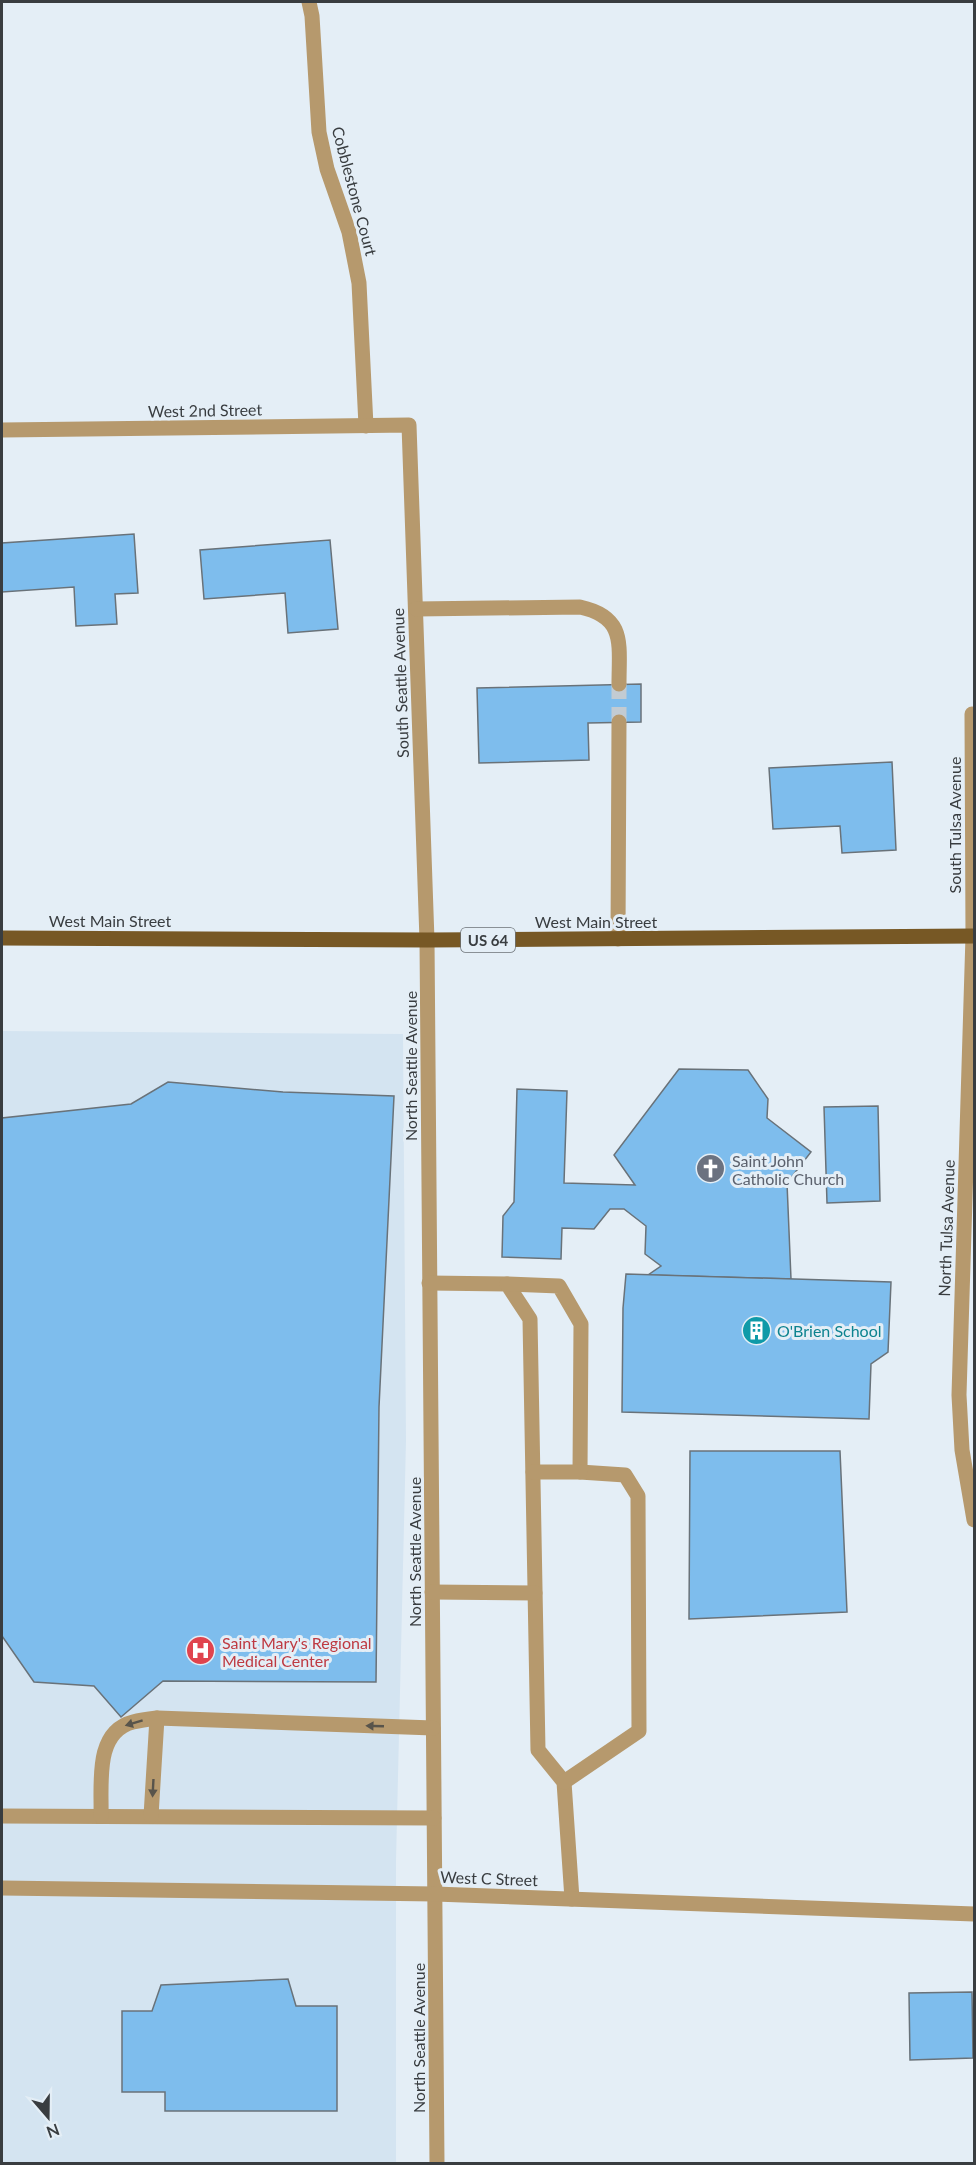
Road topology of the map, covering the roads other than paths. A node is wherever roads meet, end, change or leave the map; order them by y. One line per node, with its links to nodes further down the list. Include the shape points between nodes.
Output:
1 (309, 2): 2 (street, Cobblestone Court, via 319,132 349,232 359,283)
2 (366, 426): 3 (street, West 2nd Street); 4 (street, West 2nd Street)
3 (409, 426): 5 (street, South Seattle Avenue)
4 (2, 430)
5 (416, 609): 6 (street, via 596,610 608,618 619,642); 12 (street, South Seattle Avenue)
6 (619, 684)
7 (972, 714): 9 (street, South Tulsa Avenue)
8 (619, 722): 11 (street)
9 (974, 936): 11 (main road, West Main Street / US 64); 15 (street, North Tulsa Avenue, via 958,1395)
10 (2, 938): 12 (main road, West Main Street / US 64)
11 (618, 939): 12 (main road, West Main Street / US 64)
12 (427, 940): 13 (street, North Seattle Avenue)
13 (429, 1283): 14 (street); 19 (street, North Seattle Avenue)
14 (507, 1284): 16 (street, via 530,1319); 17 (street, via 559,1286 581,1324)
15 (968, 1450): 18 (street, North Tulsa Avenue)
16 (533, 1472): 17 (street); 20 (street)
17 (580, 1472): 23 (street, via 625,1475 638,1496 639,1731)
18 (975, 1520)
19 (432, 1592): 20 (street); 22 (street, North Seattle Avenue)
20 (535, 1593): 23 (street, via 538,1750)
21 (157, 1718): 22 (street, one-way to 21); 25 (street, one-way to 25, via 132,1722 114,1732 105,1748); 26 (street, one-way to 26)
22 (433, 1728): 27 (street, North Seattle Avenue)
23 (564, 1782): 30 (street)
24 (2, 1816): 25 (street)
25 (101, 1816): 26 (street)
26 (151, 1816): 27 (street)
27 (434, 1818): 29 (street, North Seattle Avenue)
28 (2, 1888): 29 (street, West C Street)
29 (435, 1894): 30 (street, West C Street); 32 (street, North Seattle Avenue)
30 (572, 1899): 31 (street, West C Street)
31 (975, 1914)
32 (437, 2163)

